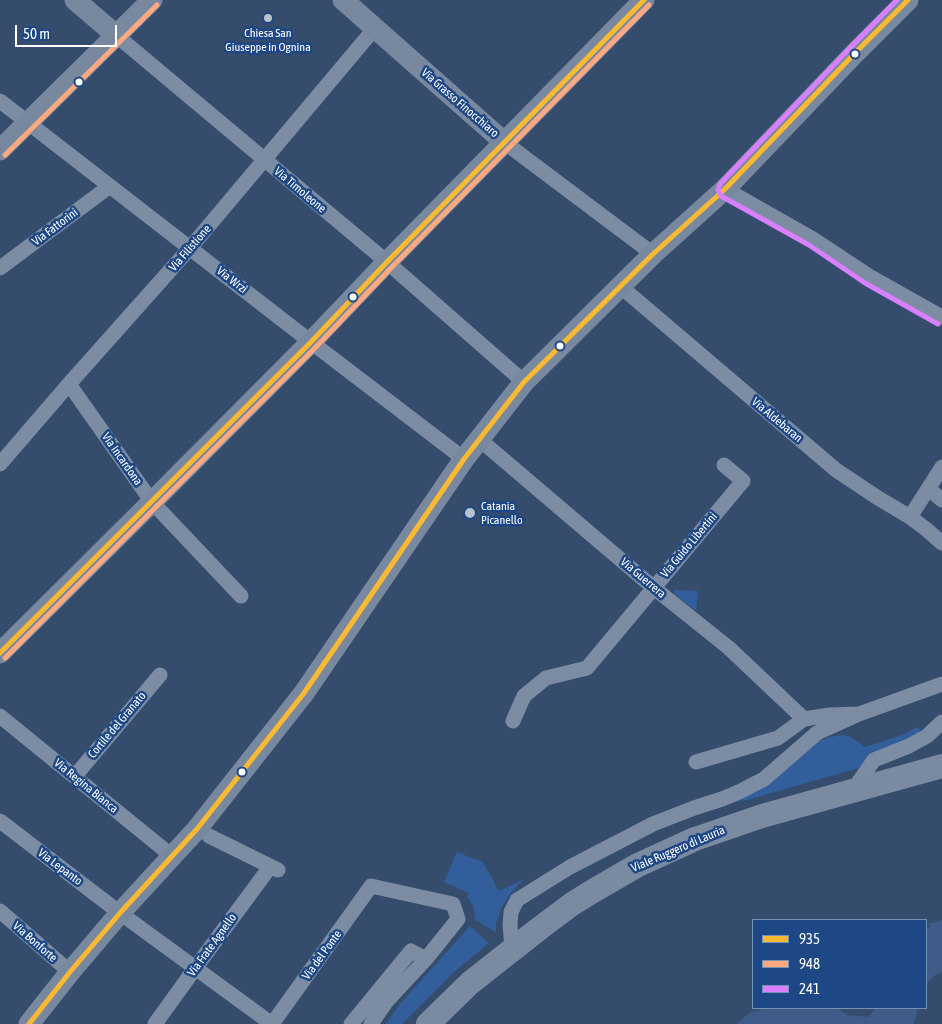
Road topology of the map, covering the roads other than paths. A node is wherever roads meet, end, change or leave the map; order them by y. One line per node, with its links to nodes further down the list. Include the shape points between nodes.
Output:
1 (75, 0): 7 (main road, Via Timoleone)
2 (152, 0): 7 (main road)
3 (343, 0): 6 (main road, Via Grasso Finocchiaro)
4 (644, 0): 10 (main road)
5 (908, 0): 14 (main road)
6 (374, 28): 10 (main road, Via Grasso Finocchiaro); 12 (street, Via Filistione)
7 (117, 36): 9 (main road); 12 (street, Via Timoleone)
8 (0, 101): 9 (street, Via Wrzì)
9 (28, 123): 11 (main road); 13 (street, Via Wrzì)
10 (504, 142): 16 (street, Via Grasso Finocchiaro); 17 (main road)
11 (0, 150)
12 (265, 160): 15 (street, Via Filistione); 17 (street, Via Timoleone)
13 (110, 186): 15 (street, Via Wrzì); 18 (street, Via Fattorini)
14 (725, 188): 16 (main road); 20 (street)
15 (190, 248): 21 (street, Via Wrzì); 23 (street, Via Filistione)
16 (653, 254): 19 (main road)
17 (387, 262): 21 (main road); 22 (street, Via Timoleone)
18 (0, 268)
19 (620, 286): 22 (main road); 32 (street, Via Aldebaran, via 836,470)
20 (942, 317)
21 (311, 342): 25 (street, Via Wrzì); 31 (main road)
22 (524, 382): 24 (main road)
23 (69, 384): 26 (street, Via Filistione); 31 (street, Via Incardona)
24 (479, 440): 25 (main road); 34 (street, Via Guerrera)
25 (464, 459): 51 (main road, via 304,693)
26 (0, 464)
27 (724, 465): 34 (street, Via Guido Libertini, via 743,481)
28 (942, 467): 29 (street)
29 (929, 489): 30 (street); 32 (street)
30 (942, 500)
31 (152, 502): 35 (street, Via Incardona); 36 (main road)
32 (910, 517): 33 (street, Via Aldebaran)
33 (942, 543)
34 (654, 588): 41 (street, Via Guerrera, via 728,648); 42 (street, Via Guido Libertini, via 587,668 546,678 524,696)
35 (241, 596)
36 (0, 653)
37 (160, 674): 46 (street, Cortile del Granato)
38 (942, 684): 39 (street)
39 (859, 714): 41 (street); 48 (street, via 816,733 764,779 742,791)
40 (0, 716): 46 (street, Via Regina Bianca)
41 (804, 719): 44 (street, via 778,738)
42 (513, 721)
43 (942, 722): 47 (street, via 927,736 874,760)
44 (696, 762)
45 (942, 766): 47 (main road, Viale Ruggero di Lauria)
46 (74, 776): 51 (street, Via Regina Bianca)
47 (853, 790): 48 (main road, Viale Ruggero di Lauria)
48 (727, 813): 54 (main road, Viale Ruggero di Lauria, via 695,839 615,877 572,904); 54 (street, via 694,808 653,824 570,867 517,900 511,912)
49 (0, 821): 53 (street, Via Lepanto)
50 (209, 836): 56 (street, Via Frate Agnello, via 274,869)
51 (172, 856): 53 (main road)
52 (0, 911): 57 (street, Via Bonforte)
53 (120, 913): 56 (street, Via Lepanto); 57 (main road)
54 (512, 949): 63 (main road, Viale Ruggero di Lauria)
55 (426, 959): 60 (street, Via del Ponte, via 458,919 453,904 372,886); 61 (street, via 412,951); 62 (street, via 386,1002)
56 (196, 967): 59 (street, Via Frate Agnello); 60 (street, Via Lepanto)
57 (70, 972): 58 (main road)
58 (34, 1018)
59 (155, 1024)
60 (272, 1024)
61 (351, 1024)
62 (371, 1024)
63 (428, 1024)

